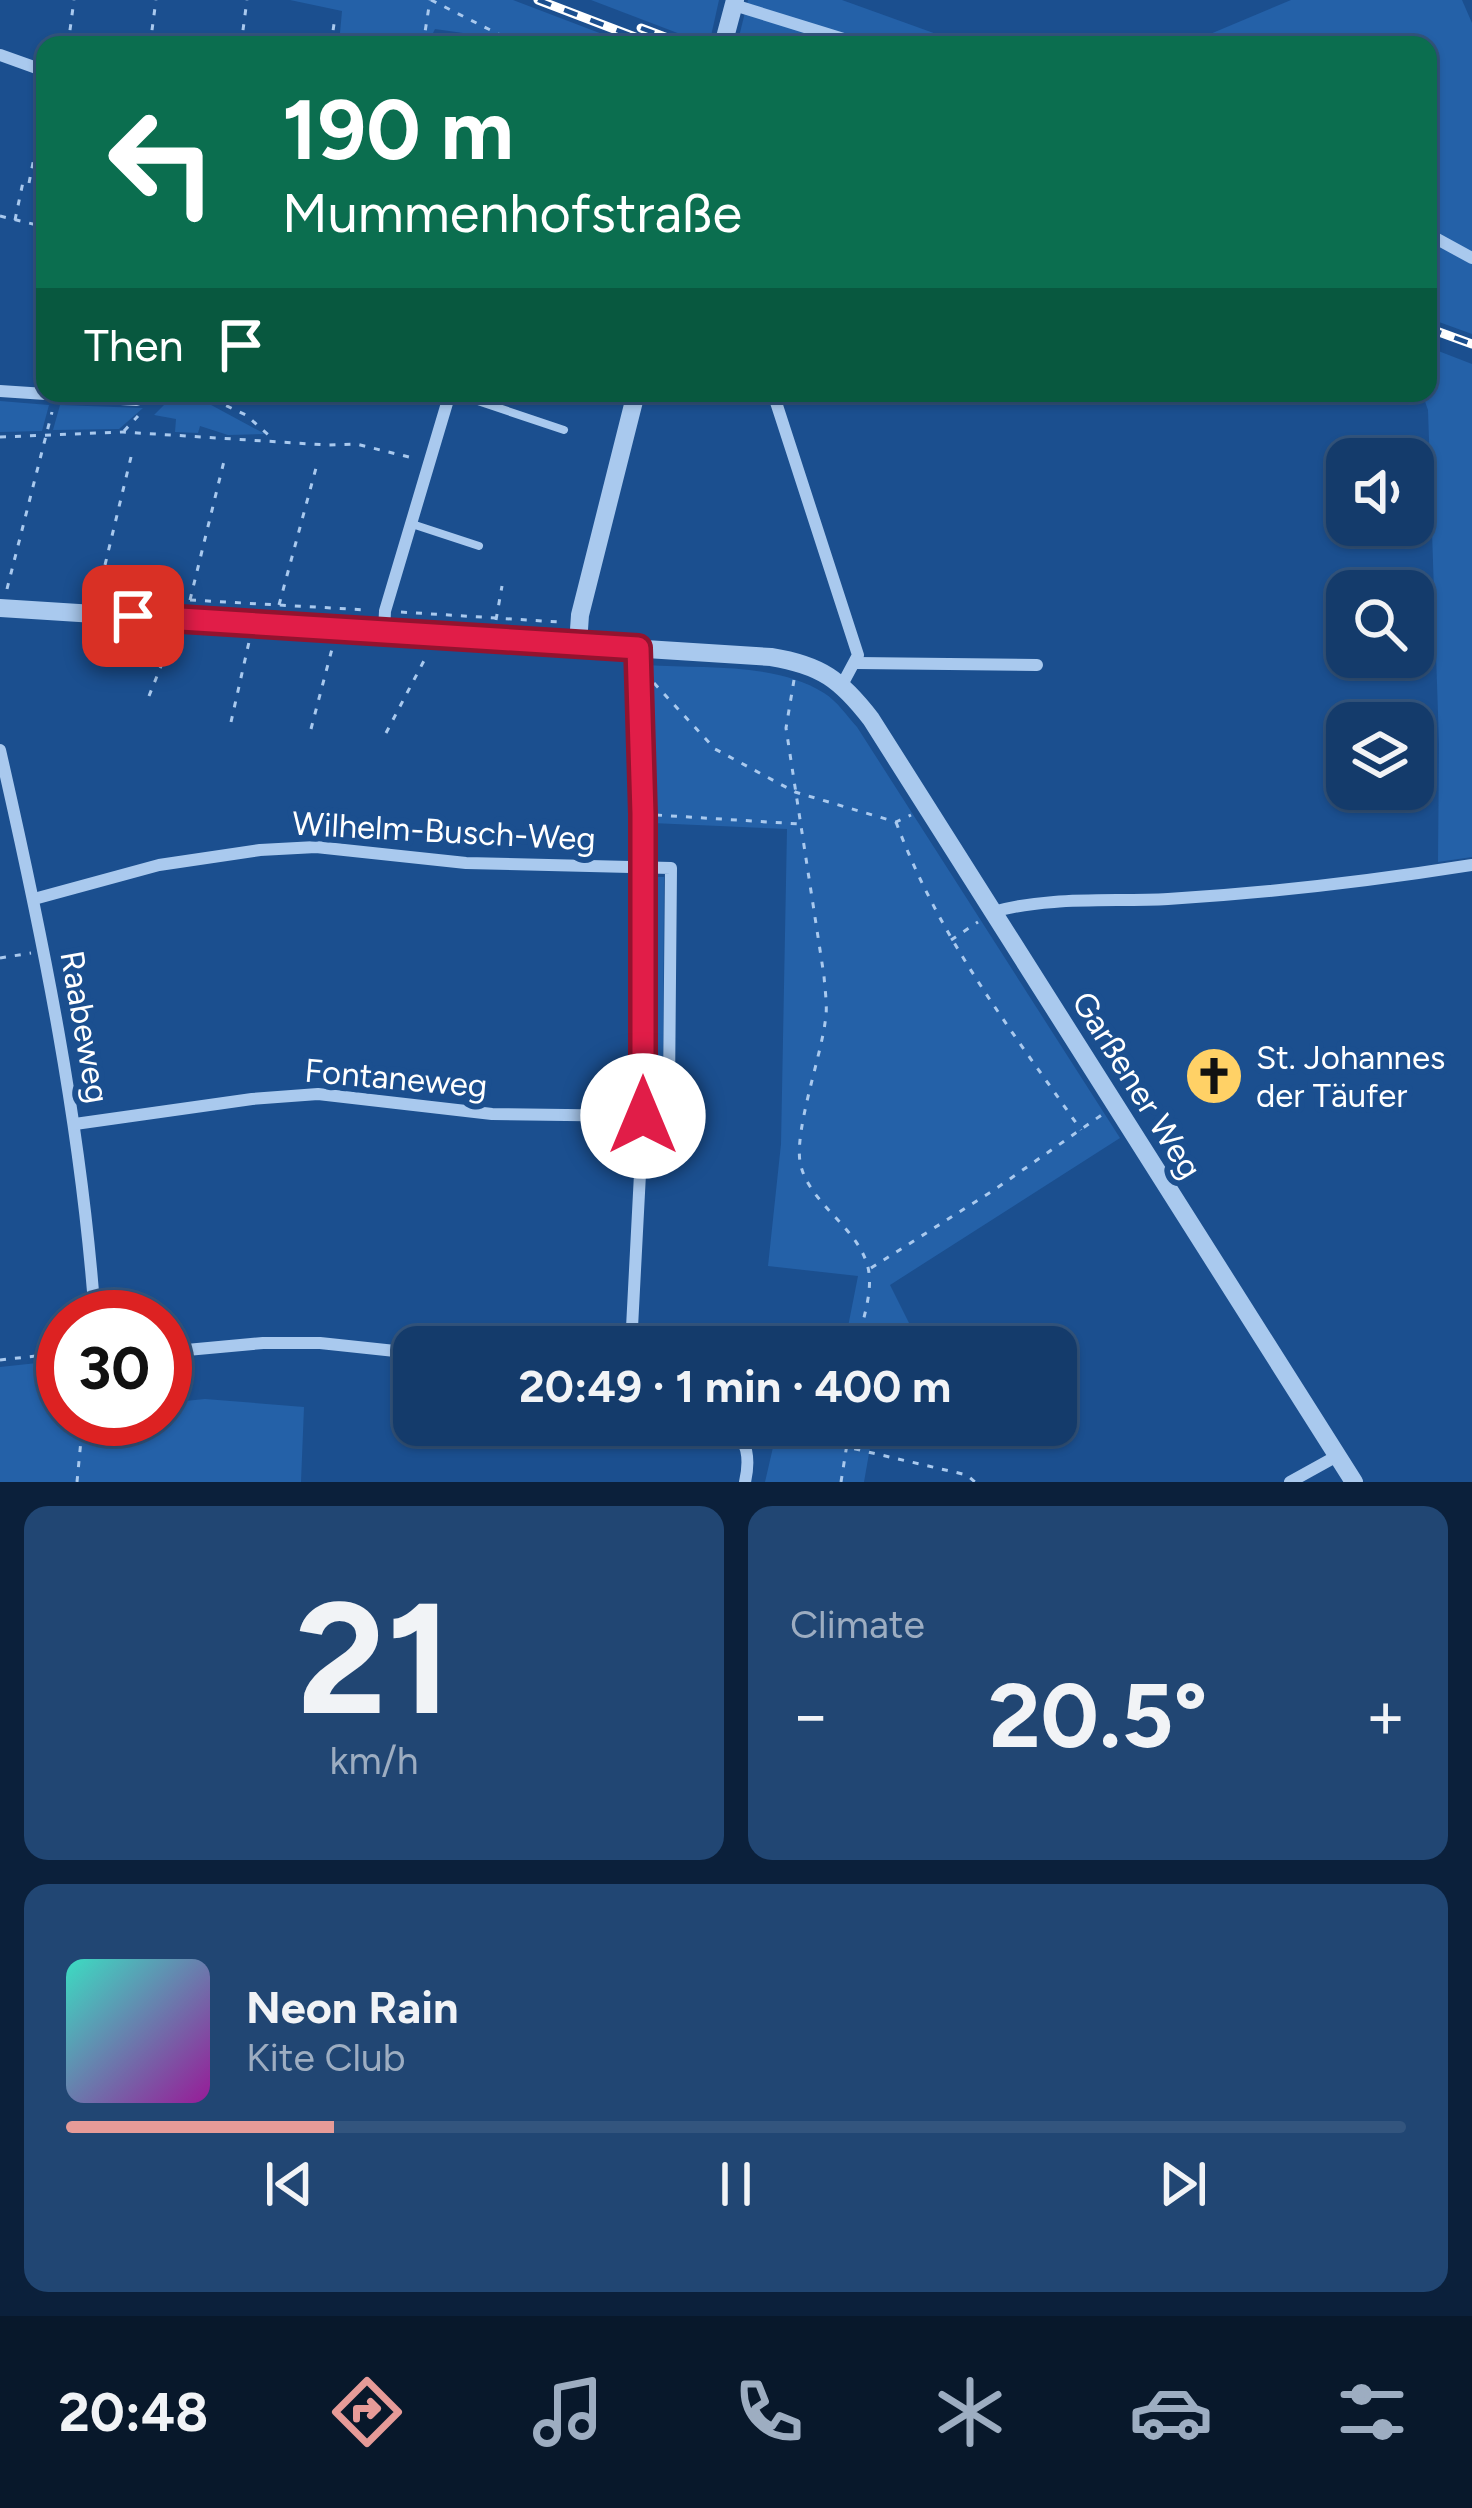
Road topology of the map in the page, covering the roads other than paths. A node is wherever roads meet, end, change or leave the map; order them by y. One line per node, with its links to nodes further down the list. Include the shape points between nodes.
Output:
1 (735, 2): 2 (street); 3 (street)
2 (726, 36)
3 (836, 36)
4 (0, 55): 5 (street)
5 (36, 67)
6 (1437, 239): 7 (street)
7 (1472, 259)
8 (0, 391): 9 (street)
9 (36, 393)
10 (449, 402): 15 (street)
11 (479, 402): 14 (lane)
12 (634, 402): 19 (street)
13 (776, 402): 21 (street)
14 (564, 430)
15 (412, 524): 16 (lane); 18 (street)
16 (479, 546)
17 (1, 608): 18 (street)
18 (384, 631): 19 (street)
19 (578, 644): 20 (street)
20 (637, 656): 23 (street, via 793,660); 26 (street)
21 (856, 663): 22 (street); 23 (street)
22 (1037, 664)
23 (843, 683): 28 (street, Garßener Weg)
24 (0, 750): 27 (street, Raabeweg)
25 (1472, 865): 28 (street, via 1362,884)
26 (642, 869): 27 (street, Wilhelm-Busch-Weg, via 316,847 159,865); 29 (street); 29 (street, via 670,868 669,1090)
27 (34, 899): 30 (street, Raabeweg)
28 (993, 912): 36 (street, Garßener Weg)
29 (643, 1116): 30 (street, Fontaneweg, via 492,1114 317,1094); 32 (street)
30 (75, 1124): 31 (street, Raabeweg)
31 (92, 1290)
32 (632, 1326)
33 (192, 1350): 34 (street, via 320,1343)
34 (393, 1352)
35 (745, 1446): 37 (street)
36 (1337, 1456): 38 (street); 39 (street, Garßener Weg)
37 (745, 1482)
38 (1290, 1482)
39 (1354, 1482)

